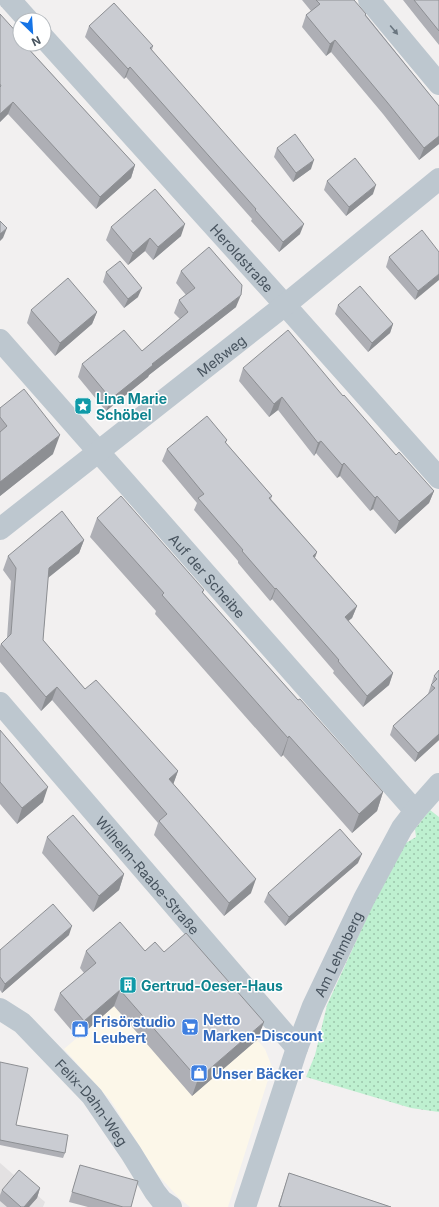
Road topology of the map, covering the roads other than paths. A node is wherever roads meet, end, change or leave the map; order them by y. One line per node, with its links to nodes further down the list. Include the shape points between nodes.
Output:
1 (10, 0): 3 (street)
2 (369, 0): 5 (street, one-way to 5)
3 (21, 12)
4 (52, 47): 7 (street, Heroldstraße)
5 (439, 84)
6 (439, 180): 7 (street, Meßweg)
7 (285, 305): 9 (street, Meßweg); 10 (street, Heroldstraße)
8 (0, 340): 9 (street, Auf der Scheibe)
9 (99, 452): 11 (street, Meßweg); 14 (street, Auf der Scheibe)
10 (439, 478)
11 (0, 529)
12 (0, 703): 16 (street, Wilhelm-Raabe-Straße)
13 (439, 784): 14 (street, Am Lehmberg)
14 (414, 811): 16 (street, Am Lehmberg, via 402,828 364,899 313,1006)
15 (0, 1010): 17 (street, Felix-Dahn-Weg, via 22,1023 92,1096 155,1192)
16 (297, 1048): 18 (street, Am Lehmberg)
17 (171, 1207)
18 (246, 1207)

